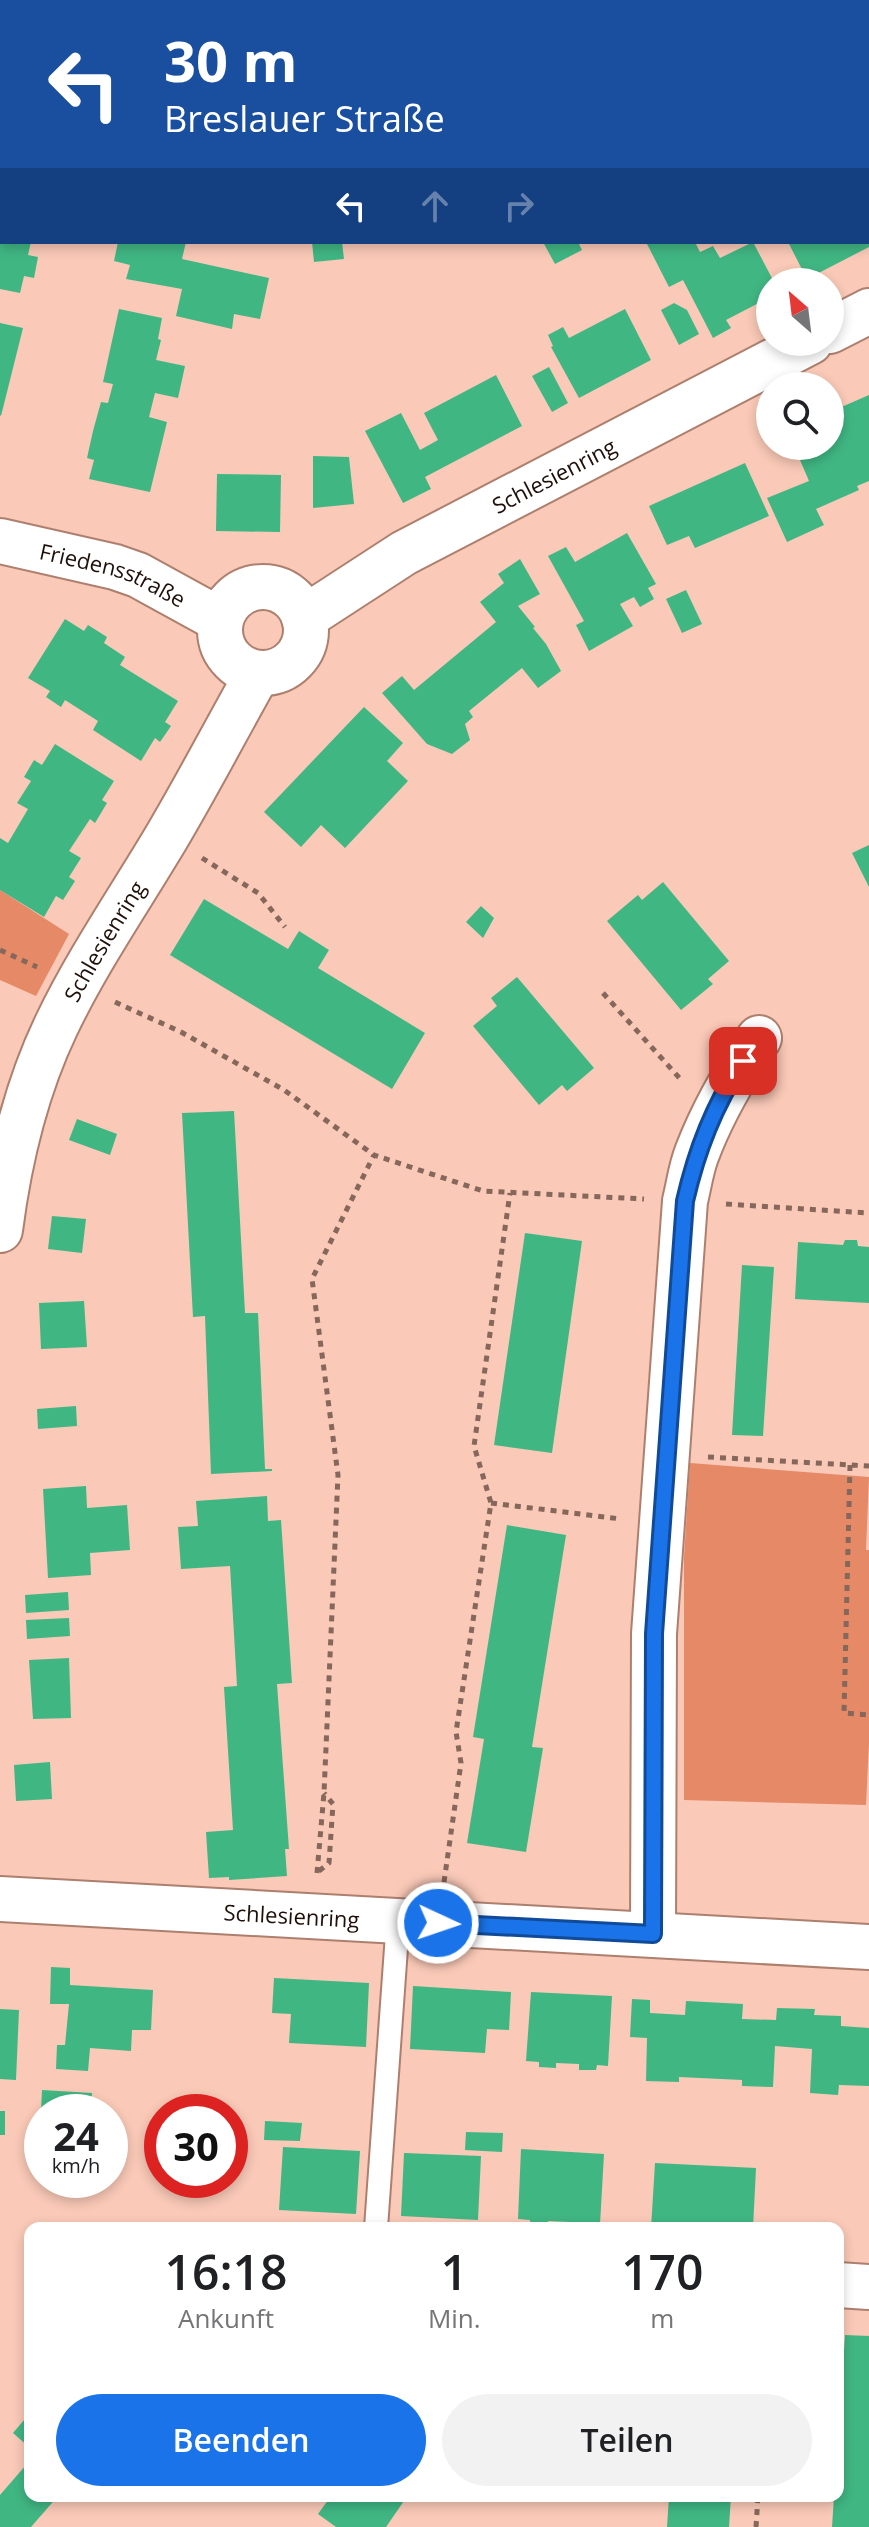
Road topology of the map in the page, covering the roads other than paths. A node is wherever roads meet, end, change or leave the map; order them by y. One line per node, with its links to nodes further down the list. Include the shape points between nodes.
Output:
1 (869, 311): 2 (street)
2 (844, 324)
3 (783, 356): 5 (street, Schlesienring, via 404,553)
4 (0, 541): 6 (street, Friedensstraße, via 138,575)
5 (304, 618): 6 (street, via 291,597 256,587 232,600); 7 (street, via 298,656 286,666)
6 (220, 620): 7 (street, via 221,643 234,662)
7 (258, 673): 9 (street, Schlesienring, via 77,984 39,1065 16,1136)
8 (759, 1038): 12 (street, via 713,1115 685,1201 654,1634)
9 (0, 1230)
10 (0, 1899): 11 (street, Schlesienring)
11 (418, 1922): 12 (street, Schlesienring); 14 (lane)
12 (653, 1934): 13 (street, Schlesienring)
13 (869, 1947)
14 (377, 2222)
15 (844, 2285): 16 (street)
16 (869, 2287)

